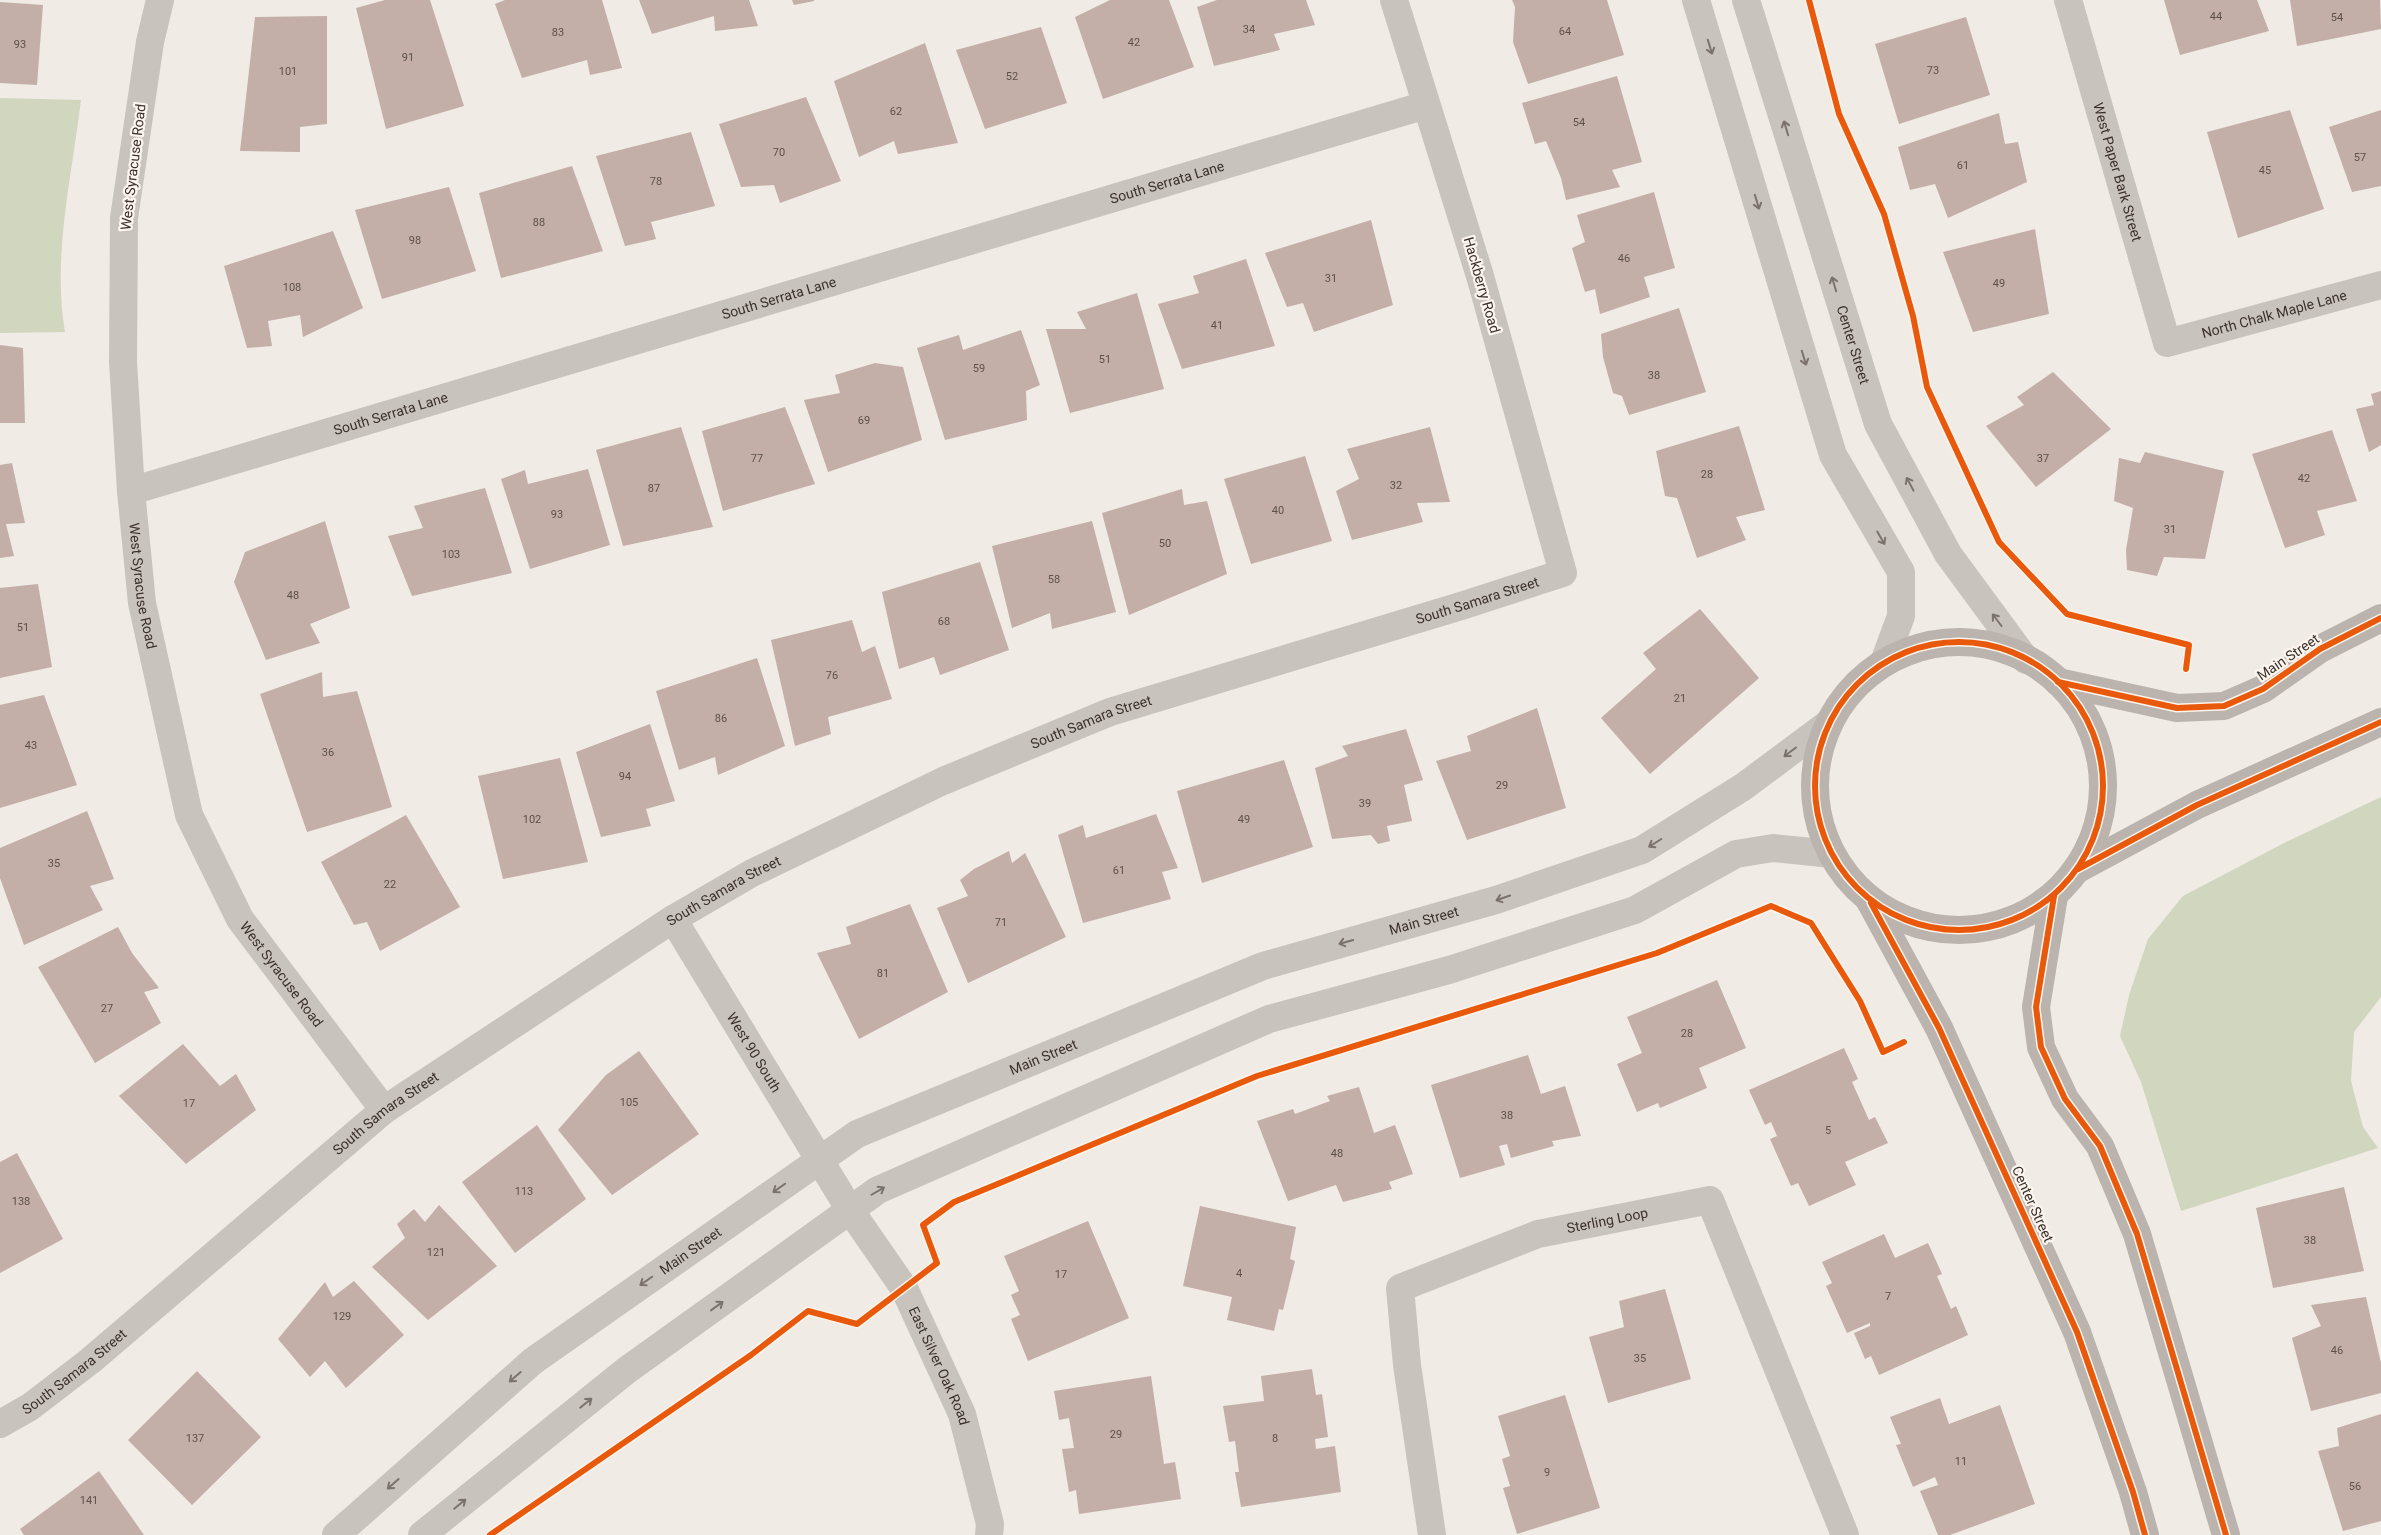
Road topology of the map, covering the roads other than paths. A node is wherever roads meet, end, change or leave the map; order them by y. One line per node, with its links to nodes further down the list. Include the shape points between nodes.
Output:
1 (160, 0): 9 (street, West Syracuse Road, via 150,42 124,218 123,362)
2 (1394, 0): 6 (street, Hackberry Road)
3 (1696, 0): 13 (street, one-way to 13, via 1833,455 1901,572 1901,616)
4 (1746, 0): 12 (street, Center Street, one-way to 4, via 1948,554 1878,424)
5 (2068, 0): 8 (street, West Paper Bark Street)
6 (1426, 105): 9 (street, South Serrata Lane); 10 (street, Hackberry Road, via 1480,276)
7 (2381, 285): 8 (street, North Chalk Maple Lane)
8 (2167, 343)
9 (131, 491): 22 (street, West Syracuse Road, via 142,603 189,816 240,919)
10 (1564, 573): 21 (street, South Samara Street, via 1110,712 943,781 752,873)
11 (2381, 618): 14 (main road, Main Street, via 2320,648 2263,689 2224,706 2177,708)
12 (2026, 660): 13 (main road, via 2004,648 1963,641 1922,646); 14 (main road, via 2040,666)
13 (1884, 662): 16 (main road, via 1854,686)
14 (2058, 682): 18 (main road, via 2070,694 2094,734 2104,781 2098,827)
15 (2381, 722): 18 (main road, via 2197,805)
16 (1829, 723): 17 (main road, via 1816,767 1817,812); 23 (street, Main Street, one-way to 23, via 1744,787 1642,850 1496,900 1263,966 857,1134)
17 (1832, 854): 19 (main road, via 1855,887); 25 (street, one-way to 17, via 878,1190 1270,1019 1449,970 1635,910 1736,854 1773,848)
18 (2078, 869): 20 (main road)
19 (1867, 896): 20 (main road, via 1887,912 1929,928 1973,931 2017,919); 32 (main road, Center Street, via 1939,1028 2077,1332)
20 (2054, 896): 33 (main road, via 2036,1006 2041,1047 2065,1100 2100,1146 2137,1234)
21 (673, 919): 22 (street, South Samara Street); 23 (street, West 90 South)
22 (384, 1110): 26 (street, South Samara Street, via 90,1361 30,1407)
23 (819, 1160): 24 (street, West 90 South); 27 (street, Main Street, one-way to 27, via 533,1361)
24 (838, 1186): 25 (street, East Silver Oak Road)
25 (850, 1210): 28 (street, one-way to 25, via 627,1370); 29 (street, East Silver Oak Road, via 904,1288 962,1414 990,1524)
26 (0, 1424)
27 (336, 1535)
28 (422, 1535)
29 (988, 1535)
30 (1432, 1535): 31 (street, Sterling Loop, via 1407,1366 1400,1288 1538,1234 1710,1200)
31 (1845, 1535)
32 (2145, 1535)
33 (2226, 1535)

